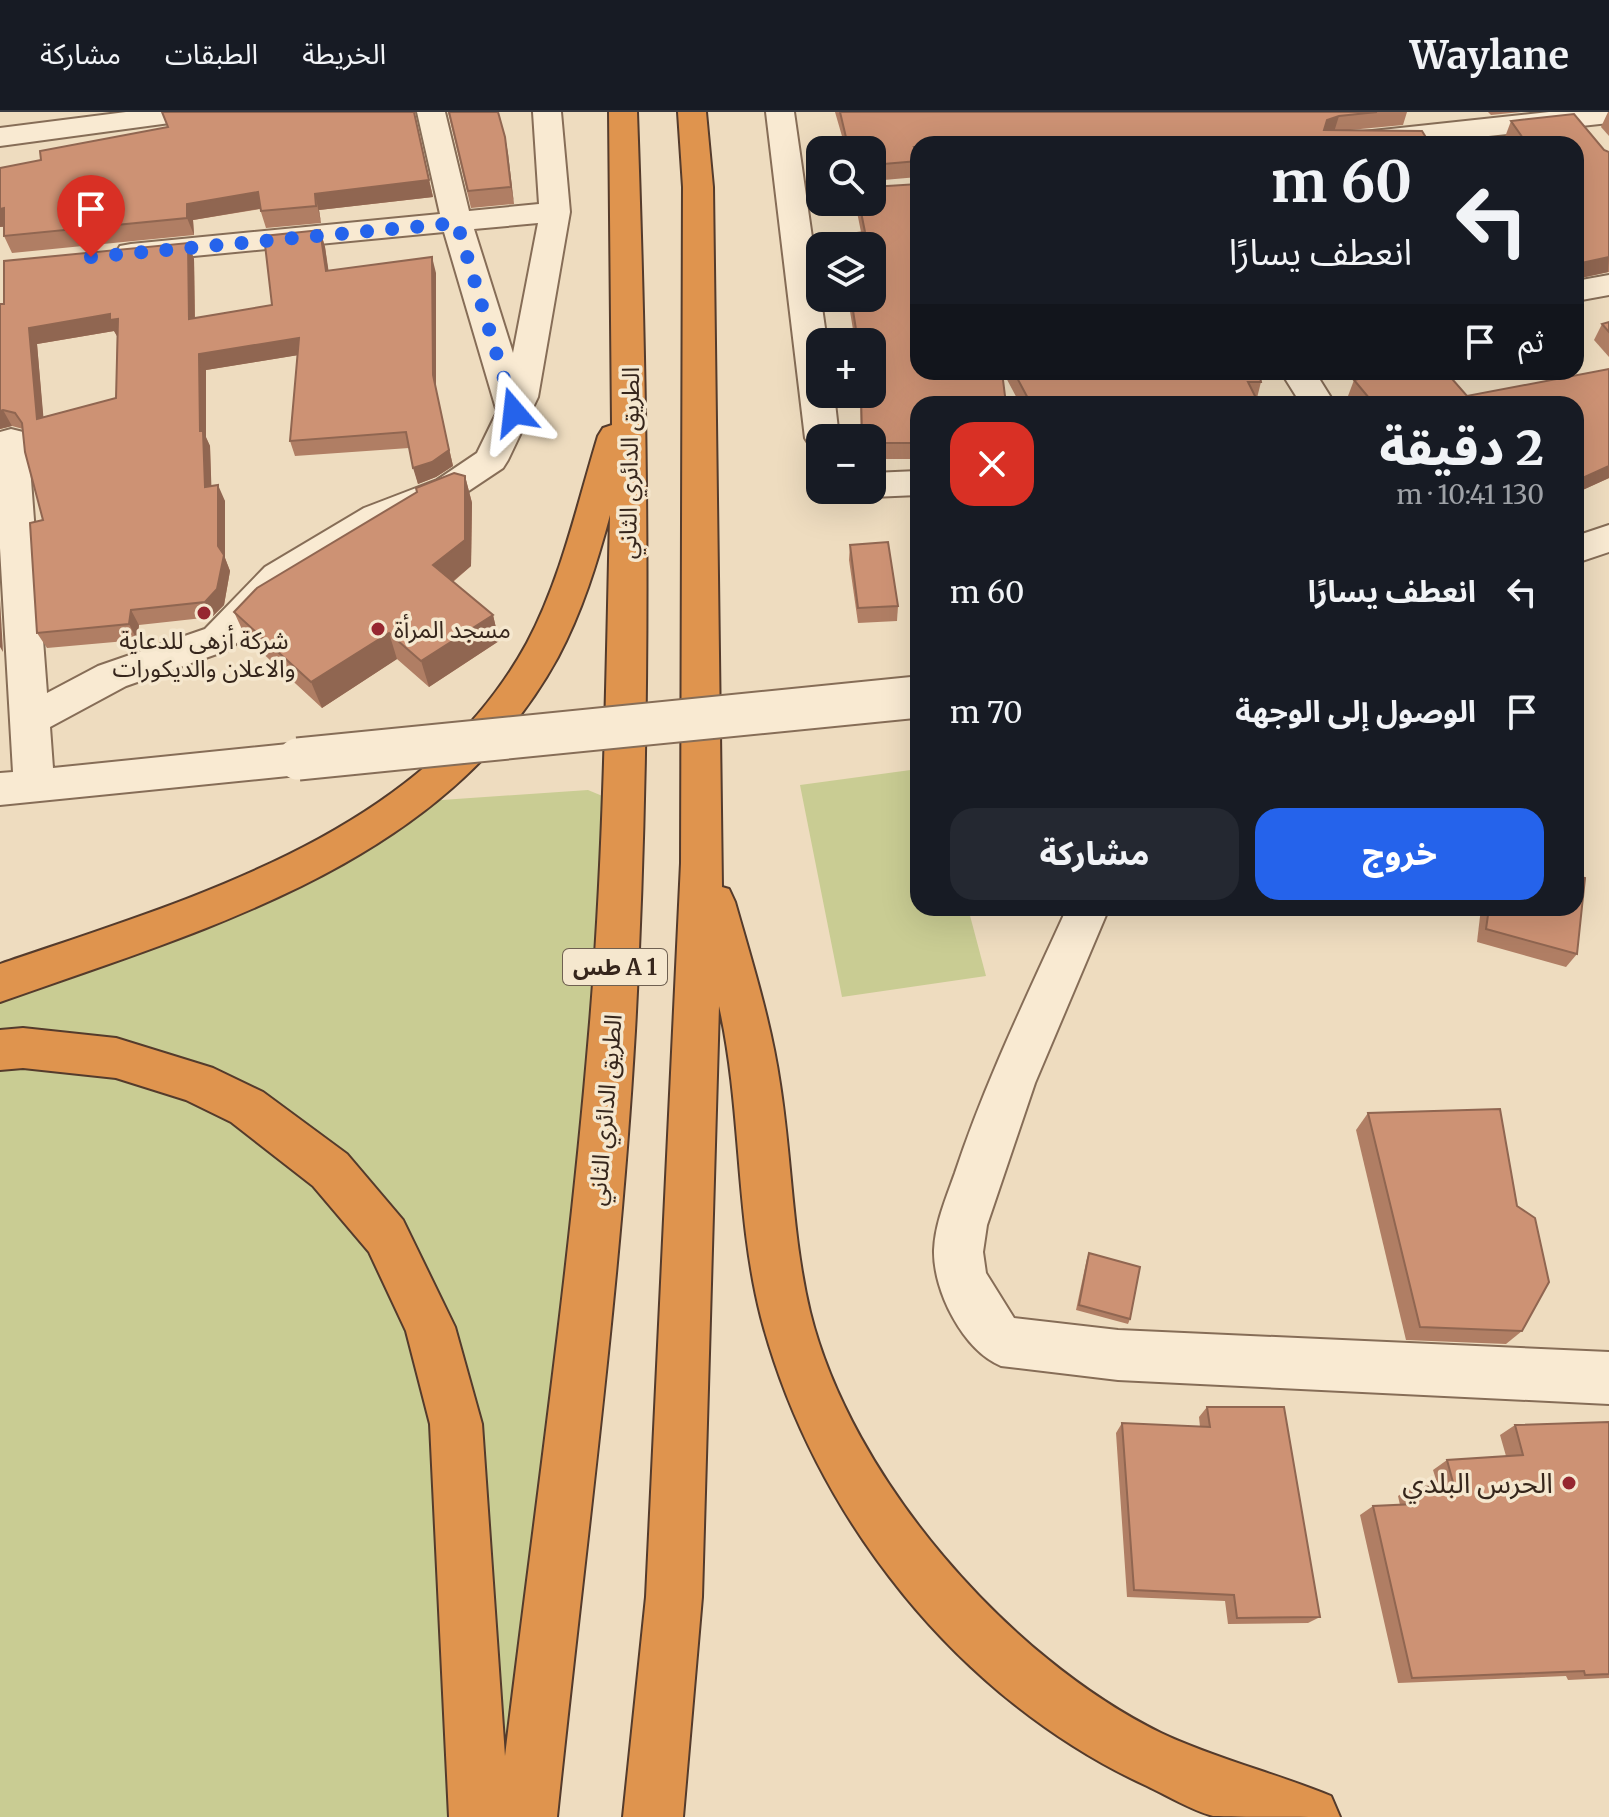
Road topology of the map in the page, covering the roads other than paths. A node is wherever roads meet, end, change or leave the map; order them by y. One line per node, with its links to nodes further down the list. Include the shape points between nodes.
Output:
1 (192, 112): 8 (street)
2 (431, 112): 15 (street)
3 (547, 112): 13 (street)
4 (623, 112): 19 (highway, الطريق الدائري الثاني / طس A 1)
5 (692, 112): 30 (highway, طس A 1, via 698,187)
6 (780, 112): 12 (street)
7 (1609, 114): 9 (street, via 1585,129)
8 (108, 118): 11 (street)
9 (1459, 121): 10 (street)
10 (1378, 136)
11 (0, 137)
12 (806, 196)
13 (555, 212): 15 (street); 20 (street)
14 (808, 216): 21 (street)
15 (457, 223): 16 (street); 20 (street)
16 (95, 257)
17 (1609, 285): 18 (street)
18 (1584, 290)
19 (630, 388): 32 (highway, via 575,567 541,653 501,717 454,768 423,796 275,884); 37 (highway, الطريق الدائري الثاني / طس A 1, via 624,805 612,1033)
20 (514, 412): 28 (street, via 491,460 449,488 377,517 278,576 218,639 112,676)
21 (821, 424)
22 (11, 440): 28 (street)
23 (910, 483): 24 (street)
24 (886, 484)
25 (1609, 538): 26 (street)
26 (1584, 547)
27 (910, 698): 29 (street, bridge)
28 (30, 720): 29 (street)
29 (17, 788)
30 (702, 863): 35 (highway, طس A 1); 40 (highway, via 735,977 760,1105 775,1250 794,1341 836,1444 902,1551 951,1612 1041,1692 1132,1749 1205,1786)
31 (1085, 916): 34 (street, via 987,1145 962,1226 959,1259 968,1292 980,1317 1001,1341 1118,1355)
32 (0, 983)
33 (0, 1050): 36 (highway, via 116,1058 197,1083 247,1107 330,1170 386,1236 430,1327 456,1424)
34 (1609, 1378)
35 (674, 1597): 38 (highway, طس A 1); 39 (highway)
36 (479, 1817)
37 (527, 1817)
38 (653, 1817)
39 (670, 1817)
40 (1310, 1817)

